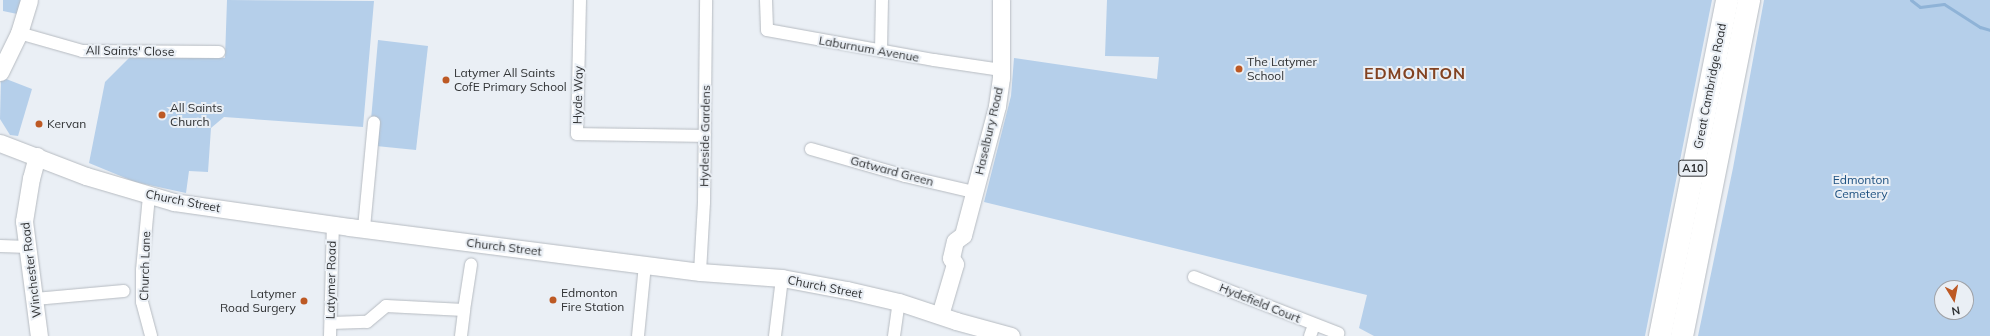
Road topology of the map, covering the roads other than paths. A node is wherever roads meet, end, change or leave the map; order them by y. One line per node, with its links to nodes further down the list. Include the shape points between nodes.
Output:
1 (29, 0): 9 (main road)
2 (580, 0): 15 (street, Hyde Way, via 577,134)
3 (706, 0): 15 (street, Hydeside Gardens)
4 (766, 0): 10 (street, Laburnum Avenue, via 767,30)
5 (882, 0): 10 (street)
6 (1001, 0): 12 (main road, Haselbury Road)
7 (1727, 0): 39 (highway, Great Cambridge Road / A10)
8 (1749, 0): 40 (highway, Great Cambridge Road / A10)
9 (19, 33): 11 (street, All Saints' Close, via 82,51); 13 (main road)
10 (881, 51): 12 (street, Laburnum Avenue)
11 (219, 52)
12 (1001, 70): 19 (main road, Haselbury Road, via 997,106)
13 (0, 72)
14 (374, 122): 22 (street)
15 (705, 136): 27 (street, Hydeside Gardens)
16 (0, 143): 18 (main road, Church Street)
17 (811, 149): 19 (street, Gatward Green, via 905,176)
18 (37, 156): 20 (main road, Church Street, via 86,176); 24 (main road, Winchester Road, via 24,222)
19 (974, 192): 34 (main road, Haselbury Road, via 963,235 955,241 951,258 955,264)
20 (149, 196): 21 (main road, Church Street, via 174,202); 42 (street, Church Lane, via 142,270 142,302)
21 (333, 224): 22 (main road, Church Street); 35 (street, Latymer Road)
22 (364, 228): 25 (main road, Church Street)
23 (0, 246): 24 (street)
24 (28, 247): 31 (main road, Winchester Road)
25 (645, 265): 27 (main road, Church Street); 45 (street)
26 (471, 266): 33 (street)
27 (700, 272): 29 (main road, Church Street)
28 (1194, 276): 36 (street, Hydefield Court)
29 (782, 278): 32 (main road, Church Street); 46 (street)
30 (124, 291): 31 (street)
31 (35, 299): 41 (main road, Winchester Road)
32 (899, 302): 34 (main road, Church Street); 47 (street)
33 (464, 310): 35 (street, via 386,306 367,322); 44 (street)
34 (940, 315): 37 (main road, Church Street)
35 (330, 323): 43 (street, Latymer Road)
36 (1312, 330): 38 (street, Hydefield Court)
37 (969, 331): 48 (main road, Church Street)
38 (1338, 333)
39 (1660, 333): 40 (highway, A10)
40 (1682, 335)
41 (39, 336)
42 (151, 336)
43 (330, 336)
44 (461, 336)
45 (638, 336)
46 (775, 336)
47 (894, 336)
48 (1011, 336)

